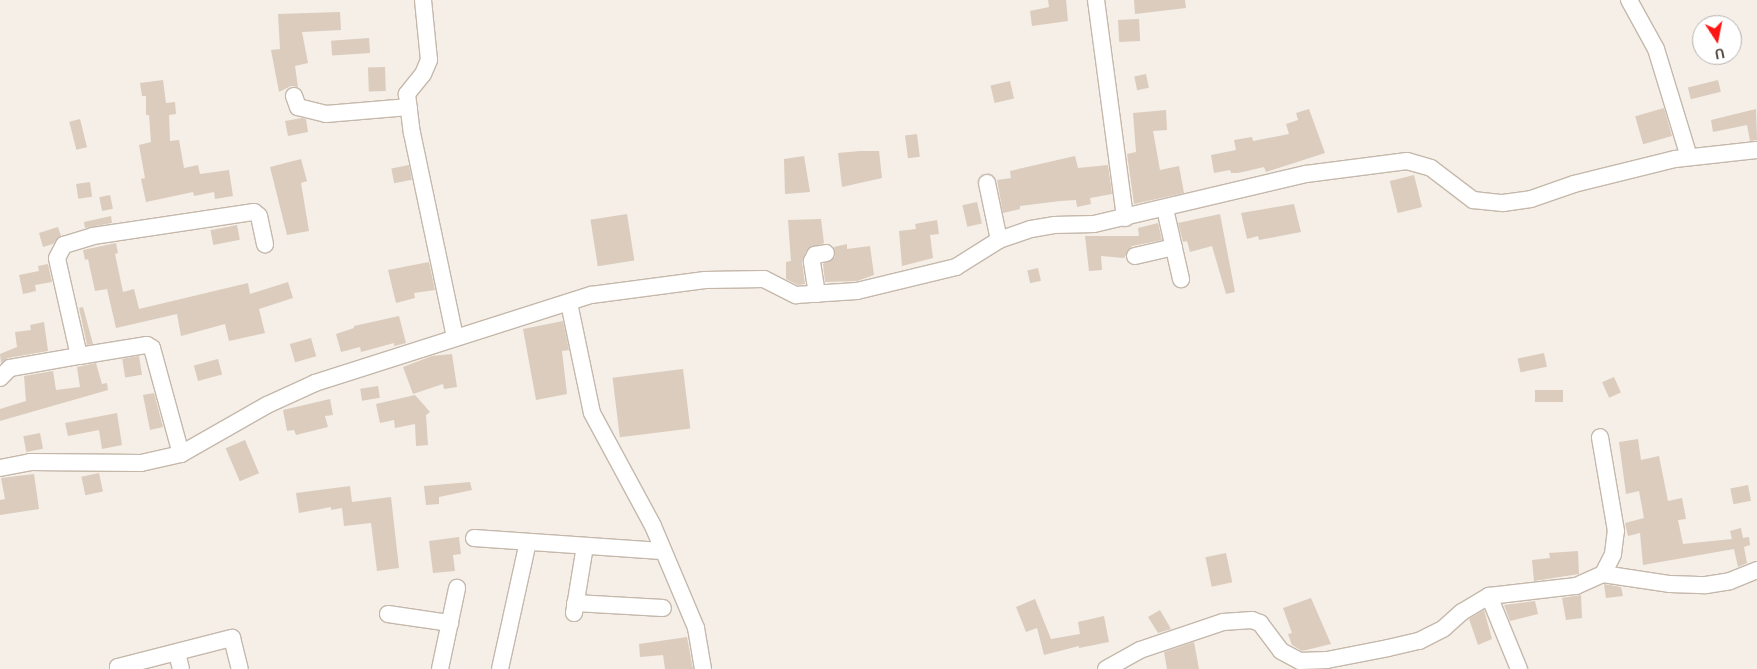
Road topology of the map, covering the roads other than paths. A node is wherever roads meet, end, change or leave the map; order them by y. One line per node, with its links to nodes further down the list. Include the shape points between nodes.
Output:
1 (423, 0): 5 (street, via 429,60 423,74 407,94)
2 (1096, 0): 10 (street)
3 (1629, 0): 7 (street, via 1656,49)
4 (294, 96): 5 (street, via 298,107 326,114)
5 (409, 107): 19 (street)
6 (1757, 150): 7 (street)
7 (1690, 157): 9 (street, via 1503,204 1473,200 1431,168 1407,161 1306,174)
8 (987, 182): 11 (street)
9 (1165, 209): 10 (street); 13 (street)
10 (1125, 218): 11 (street, via 1094,224 1054,225)
11 (999, 240): 17 (street, via 956,267 866,289)
12 (265, 244): 20 (street, via 260,216 254,212 93,236 64,245 56,258)
13 (1174, 247): 15 (street); 16 (street)
14 (826, 252): 17 (street, via 815,255 812,261)
15 (1135, 256)
16 (1181, 279)
17 (817, 294): 18 (street, via 796,295 764,279 705,280 591,295)
18 (569, 303): 19 (street); 42 (street, via 592,413 653,526 696,628)
19 (455, 337): 23 (street, via 315,383 267,405)
20 (79, 356): 21 (street, via 10,368); 23 (street, via 146,345 152,348)
21 (0, 378)
22 (1600, 437): 30 (street, via 1616,532 1613,554)
23 (181, 454): 24 (street, via 141,463 30,462)
24 (0, 468)
25 (474, 538): 26 (street)
26 (528, 542): 27 (street); 41 (street)
27 (585, 546): 28 (street); 33 (street, via 575,608)
28 (658, 551)
29 (1757, 570): 30 (street, via 1730,582 1706,585 1670,584)
30 (1603, 574): 32 (street, via 1576,586)
31 (457, 588): 35 (street)
32 (1489, 596): 43 (street, via 1462,612 1444,628 1419,641 1327,660 1300,661 1281,651 1260,624 1252,620 1233,621 1181,634 1140,650); 44 (street)
33 (663, 608)
34 (388, 614): 35 (street)
35 (450, 623): 40 (street)
36 (176, 653): 37 (street); 38 (street); 39 (street, via 232,638)
37 (114, 668)
38 (181, 669)
39 (240, 669)
40 (440, 669)
41 (500, 669)
42 (704, 669)
43 (1106, 669)
44 (1519, 669)

